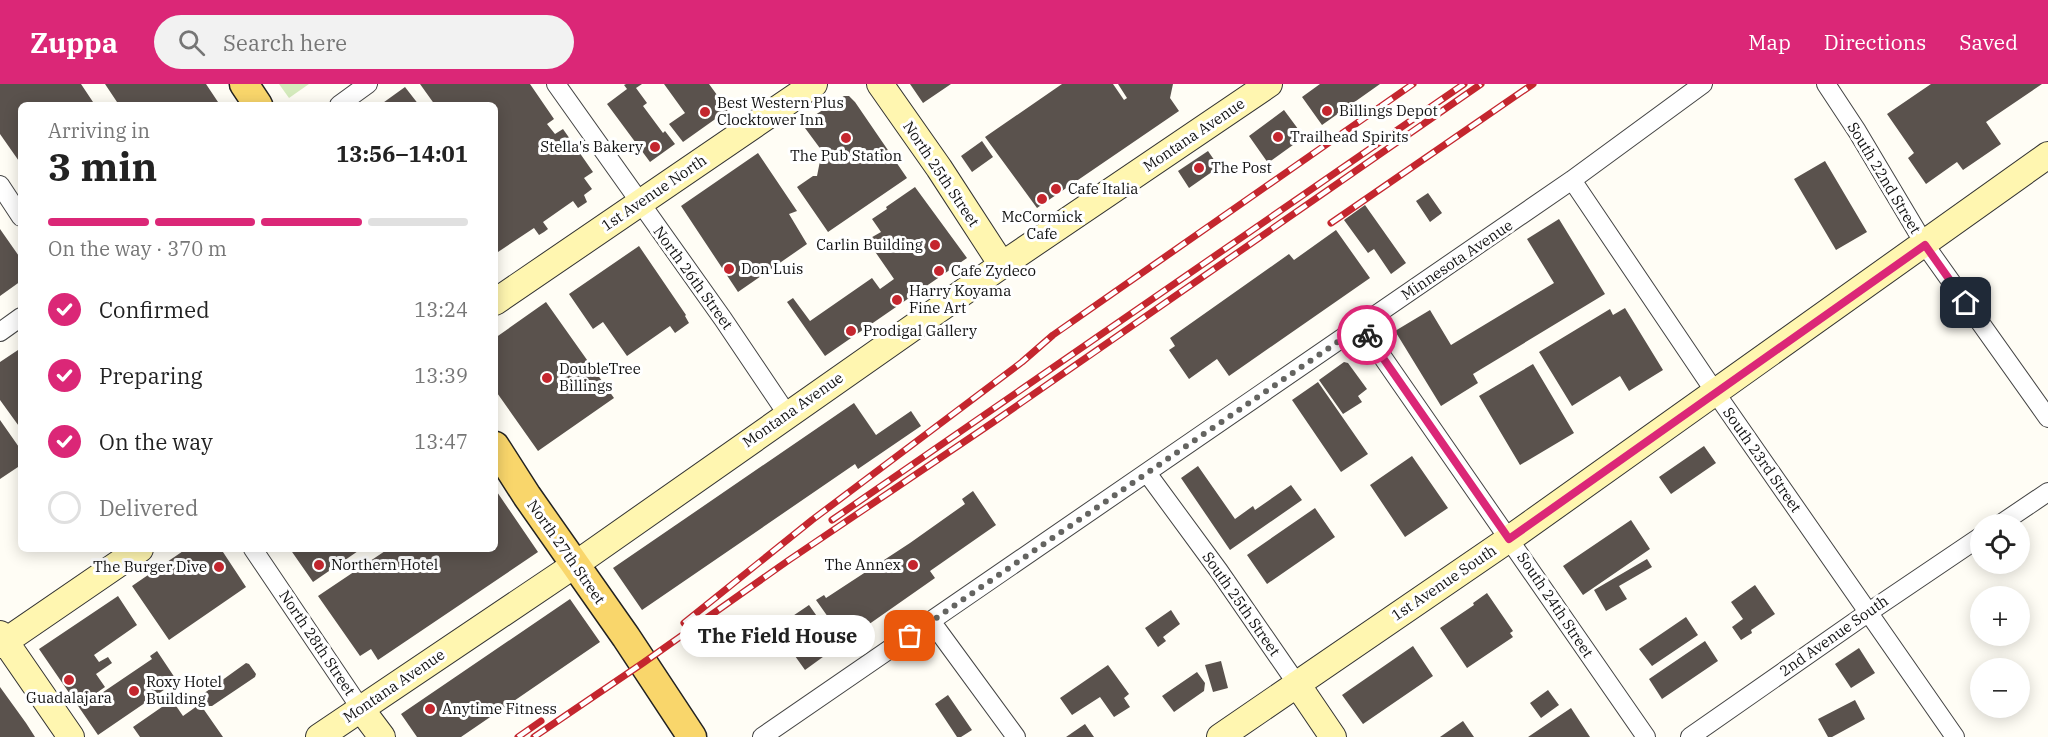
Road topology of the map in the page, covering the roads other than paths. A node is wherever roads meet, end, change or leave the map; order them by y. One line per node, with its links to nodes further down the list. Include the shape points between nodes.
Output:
1 (244, 84): 9 (main road)
2 (368, 84): 10 (street)
3 (555, 84): 14 (street, North 26th Street)
4 (814, 84): 14 (main road, 1st Avenue North)
5 (880, 84): 17 (main road, North 25th Street)
6 (1269, 84): 17 (main road, Montana Avenue)
7 (1703, 84): 12 (street, Minnesota Avenue)
8 (1826, 84): 16 (street, South 22nd Street)
9 (256, 102)
10 (343, 102)
11 (2048, 155): 16 (main road, 1st Avenue South)
12 (1572, 180): 20 (street, Minnesota Avenue); 22 (street, South 23rd Street)
13 (0, 185): 15 (street)
14 (639, 203): 18 (main road, 1st Avenue North); 23 (street, North 26th Street)
15 (18, 212)
16 (1925, 245): 22 (main road, 1st Avenue South); 24 (street, South 22nd Street)
17 (1002, 265): 23 (main road, Montana Avenue)
18 (498, 300)
19 (18, 319): 21 (street)
20 (1361, 326): 26 (street, Minnesota Avenue); 29 (street, South 24th Street)
21 (0, 332)
22 (1715, 392): 29 (main road, 1st Avenue South); 34 (street, South 23rd Street)
23 (787, 414): 33 (main road, Montana Avenue)
24 (2048, 418)
25 (498, 451): 33 (main road, North 27th Street)
26 (1147, 473): 35 (street, Minnesota Avenue); 37 (street, South 25th Street)
27 (2048, 492): 28 (street)
28 (2015, 514)
29 (1509, 539): 37 (main road, 1st Avenue South); 47 (street, South 24th Street)
30 (1970, 544): 34 (street, 2nd Avenue South)
31 (135, 552): 36 (main road)
32 (254, 552): 38 (street, North 28th Street)
33 (576, 564): 38 (main road, Montana Avenue); 42 (main road, North 27th Street)
34 (1869, 612): 48 (street, 2nd Avenue South); 49 (street, South 23rd Street)
35 (931, 621): 43 (street, Minnesota Avenue); 44 (street)
36 (2, 640): 39 (main road)
37 (1297, 684): 45 (main road, 1st Avenue South); 46 (main road, South 25th Street)
38 (361, 709): 40 (main road, Montana Avenue); 41 (main road, North 28th Street)
39 (71, 737)
40 (319, 737)
41 (382, 737)
42 (692, 737)
43 (762, 737)
44 (1016, 737)
45 (1220, 737)
46 (1333, 737)
47 (1646, 737)
48 (1690, 737)
49 (1955, 737)

